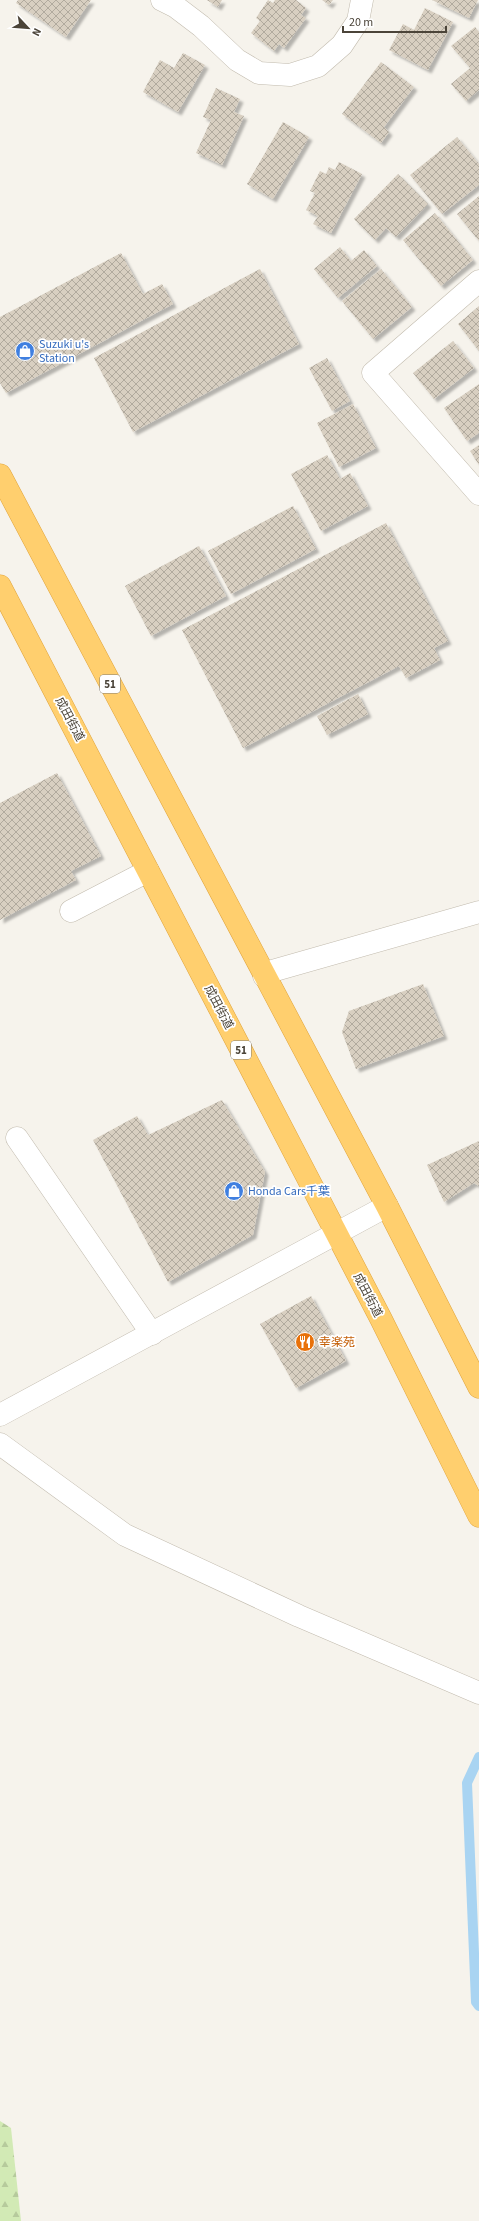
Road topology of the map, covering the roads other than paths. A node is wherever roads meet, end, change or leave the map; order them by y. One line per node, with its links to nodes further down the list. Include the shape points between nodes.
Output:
1 (162, 0): 2 (street, via 176,7 242,63 259,73 290,74 318,66 342,45 358,21)
2 (362, 0)
3 (479, 281): 5 (street, via 373,373)
4 (0, 475): 10 (highway, 51)
5 (479, 494)
6 (0, 586): 7 (highway, 成田街道 / 51)
7 (148, 871): 8 (street); 13 (highway, 成田街道 / 51)
8 (71, 910)
9 (479, 912): 10 (street, via 272,971)
10 (264, 976): 12 (highway, 51)
11 (17, 1138): 14 (street)
12 (388, 1206): 13 (street); 15 (highway, 51)
13 (337, 1234): 14 (street); 18 (highway, 成田街道 / 51)
14 (152, 1334): 16 (street)
15 (479, 1387)
16 (0, 1415)
17 (0, 1444): 19 (street, via 125,1535 299,1616)
18 (479, 1516)
19 (479, 1693)

